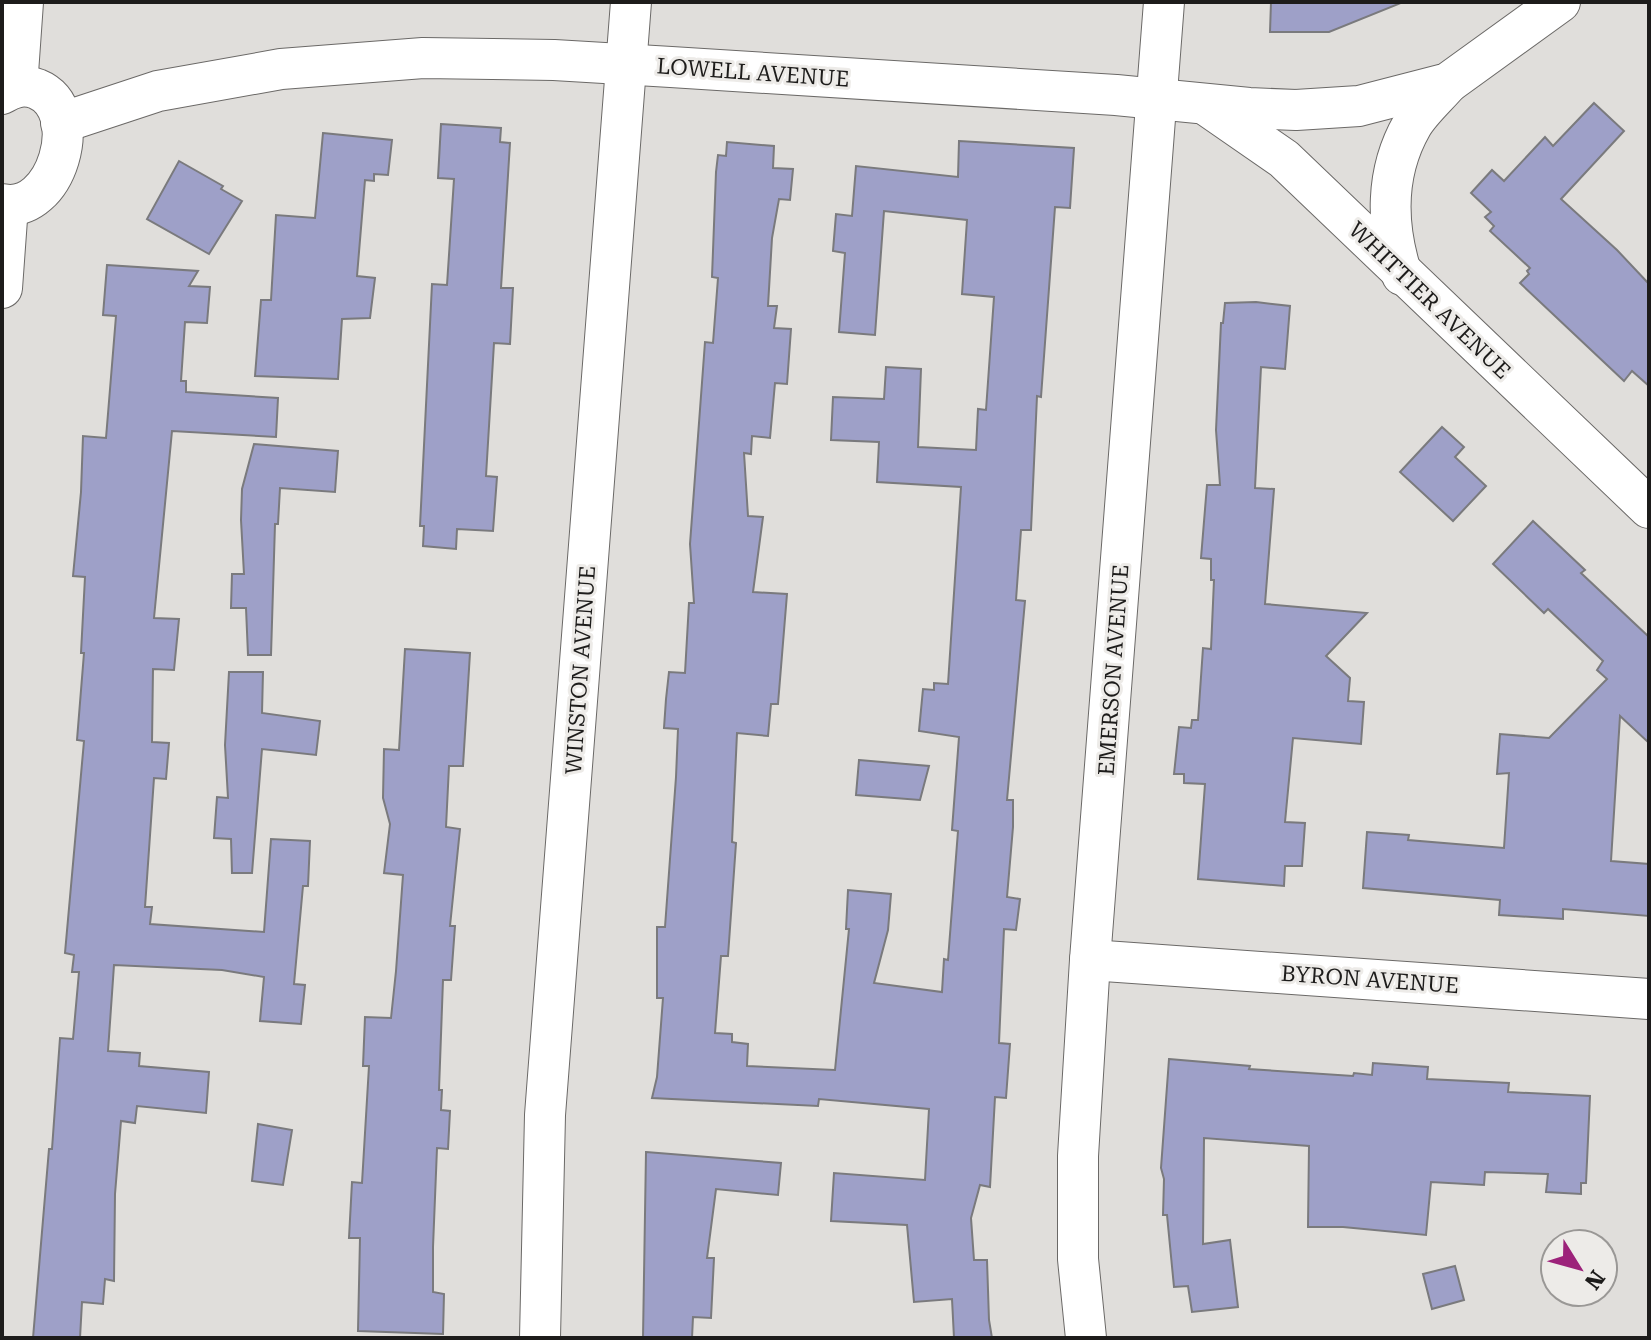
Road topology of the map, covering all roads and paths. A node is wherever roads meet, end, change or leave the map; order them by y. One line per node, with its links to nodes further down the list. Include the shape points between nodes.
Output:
1 (23, 2): 7 (street)
2 (631, 2): 5 (street, WINSTON AVENUE)
3 (1164, 2): 8 (street, EMERSON AVENUE)
4 (1560, 2): 6 (street, LOWELL AVENUE)
5 (626, 65): 8 (street, LOWELL AVENUE); 10 (street, LOWELL AVENUE, via 423,58 309,66 158,91); 17 (street, WINSTON AVENUE, via 545,1115)
6 (1448, 83): 9 (street, LOWELL AVENUE, via 1359,106 1296,110); 12 (street, LOWELL AVENUE, via 1412,124 1395,166 1390,230)
7 (10, 91): 10 (street, via 31,87 45,93 55,103)
8 (1157, 99): 9 (street, LOWELL AVENUE); 15 (street, EMERSON AVENUE)
9 (1202, 102): 12 (street, WHITTIER AVENUE, via 1284,159)
10 (61, 123): 11 (street, via 56,167 42,189 30,202)
11 (5, 205): 13 (street)
12 (1402, 275): 14 (street, WHITTIER AVENUE)
13 (2, 288)
14 (1649, 508)
15 (1090, 960): 16 (street, BYRON AVENUE); 18 (street, EMERSON AVENUE, via 1078,1171 1078,1259)
16 (1649, 999)
17 (540, 1338)
18 (1086, 1338)

